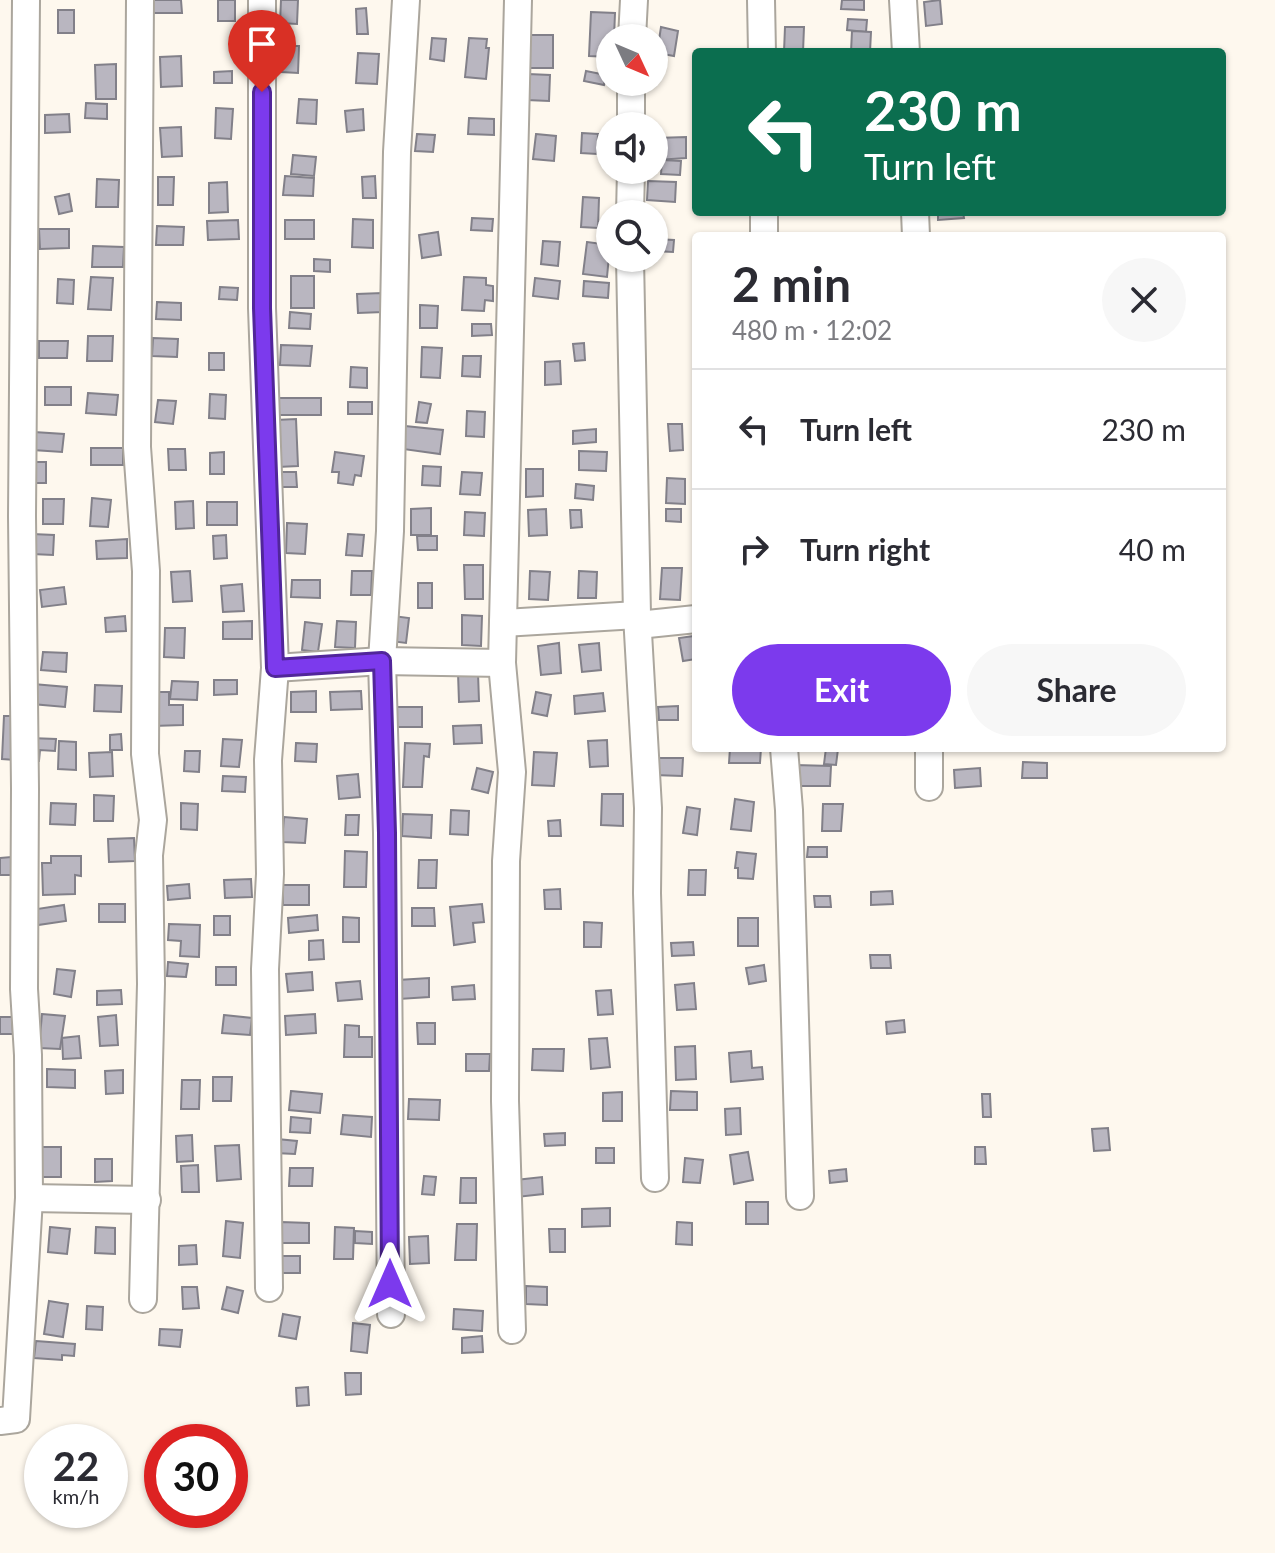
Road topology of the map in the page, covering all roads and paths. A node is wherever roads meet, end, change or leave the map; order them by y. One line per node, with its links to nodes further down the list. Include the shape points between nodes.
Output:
1 (26, 0): 12 (street)
2 (140, 0): 26 (street, via 137,447 146,571 145,754 153,820)
3 (262, 0): 19 (street, via 262,308)
4 (406, 0): 17 (street)
5 (518, 0): 16 (street)
6 (634, 0): 9 (street)
7 (761, 0): 10 (street)
8 (903, 0): 11 (street)
9 (633, 24)
10 (762, 48)
11 (906, 48)
12 (11, 164): 25 (street)
13 (630, 272): 15 (street)
14 (692, 619): 15 (street)
15 (638, 620): 16 (street); 23 (street, via 648,808)
16 (503, 623): 18 (street)
17 (382, 661): 18 (street); 19 (street); 29 (street)
18 (502, 663): 30 (street, via 512,772 506,861 505,1086)
19 (275, 668): 27 (street, via 265,969)
20 (784, 752): 24 (street)
21 (929, 752): 22 (street)
22 (929, 787)
23 (655, 1178)
24 (800, 1196)
25 (29, 1198): 26 (street); 31 (street, via 16,1419)
26 (147, 1200): 28 (street)
27 (269, 1288)
28 (143, 1299)
29 (391, 1314)
30 (512, 1330)
31 (0, 1421)

